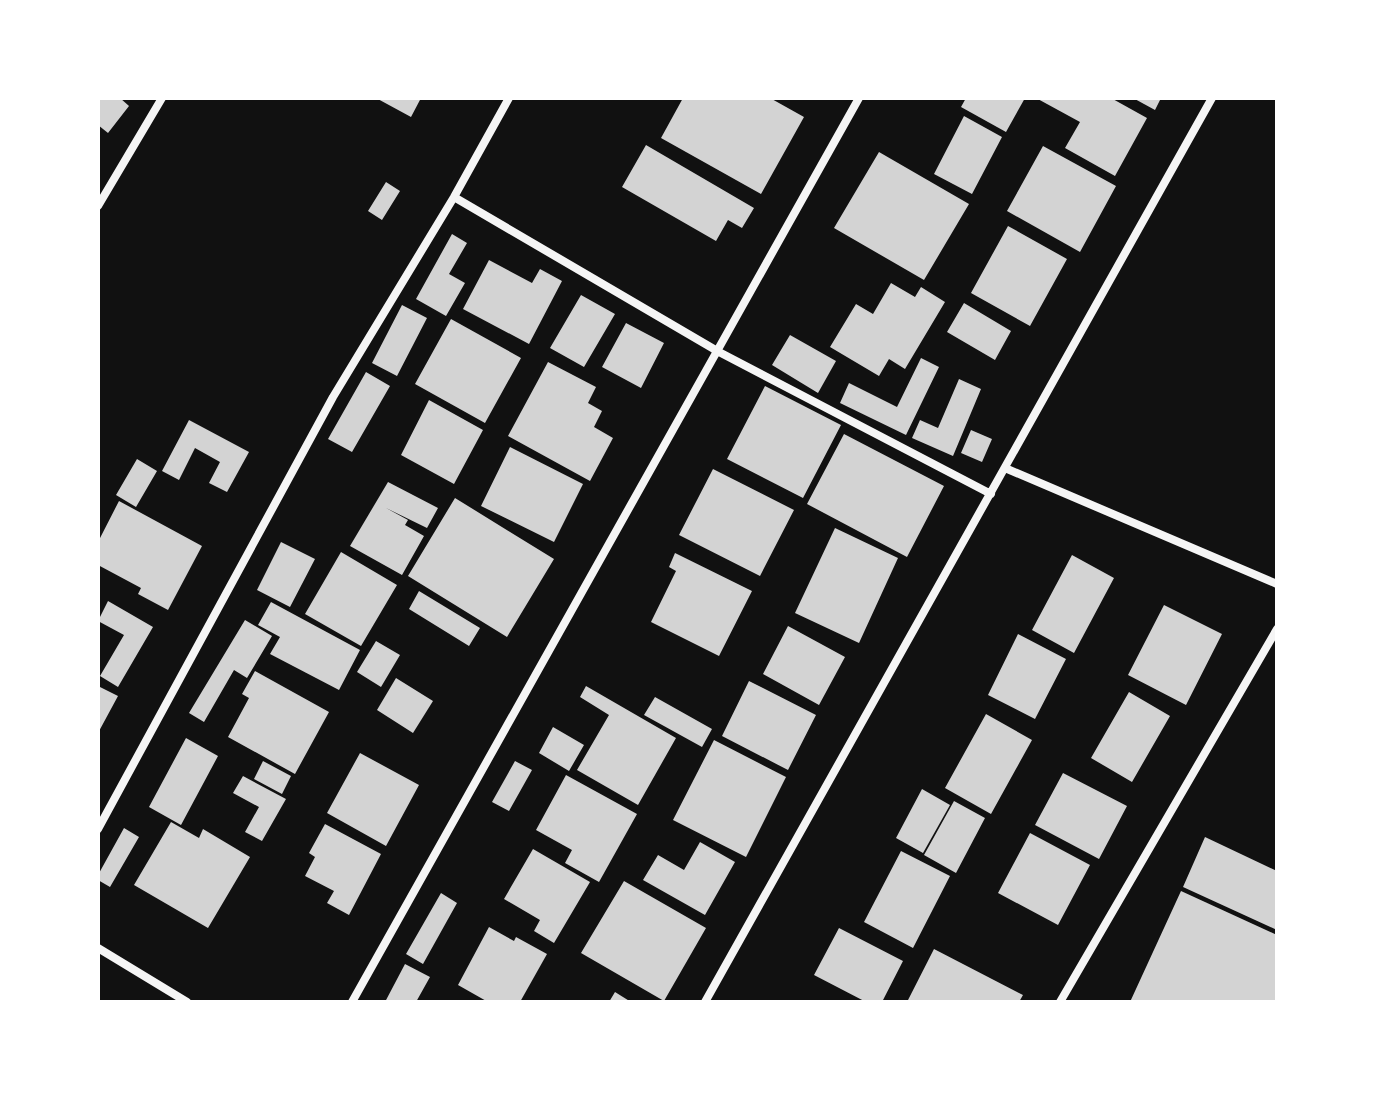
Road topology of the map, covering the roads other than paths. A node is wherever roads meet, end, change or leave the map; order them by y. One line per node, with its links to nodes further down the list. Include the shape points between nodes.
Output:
1 (162, 98): 6 (street)
2 (509, 98): 5 (street)
3 (859, 98): 7 (street)
4 (1212, 98): 8 (street)
5 (454, 197): 7 (street); 12 (street, via 333,397)
6 (98, 206)
7 (719, 352): 9 (street); 15 (street)
8 (1005, 468): 9 (street); 10 (street)
9 (991, 494): 16 (street)
10 (1277, 584)
11 (1277, 629): 17 (street)
12 (98, 829)
13 (98, 948): 14 (street)
14 (187, 1002)
15 (352, 1002)
16 (705, 1002)
17 (1060, 1002)

